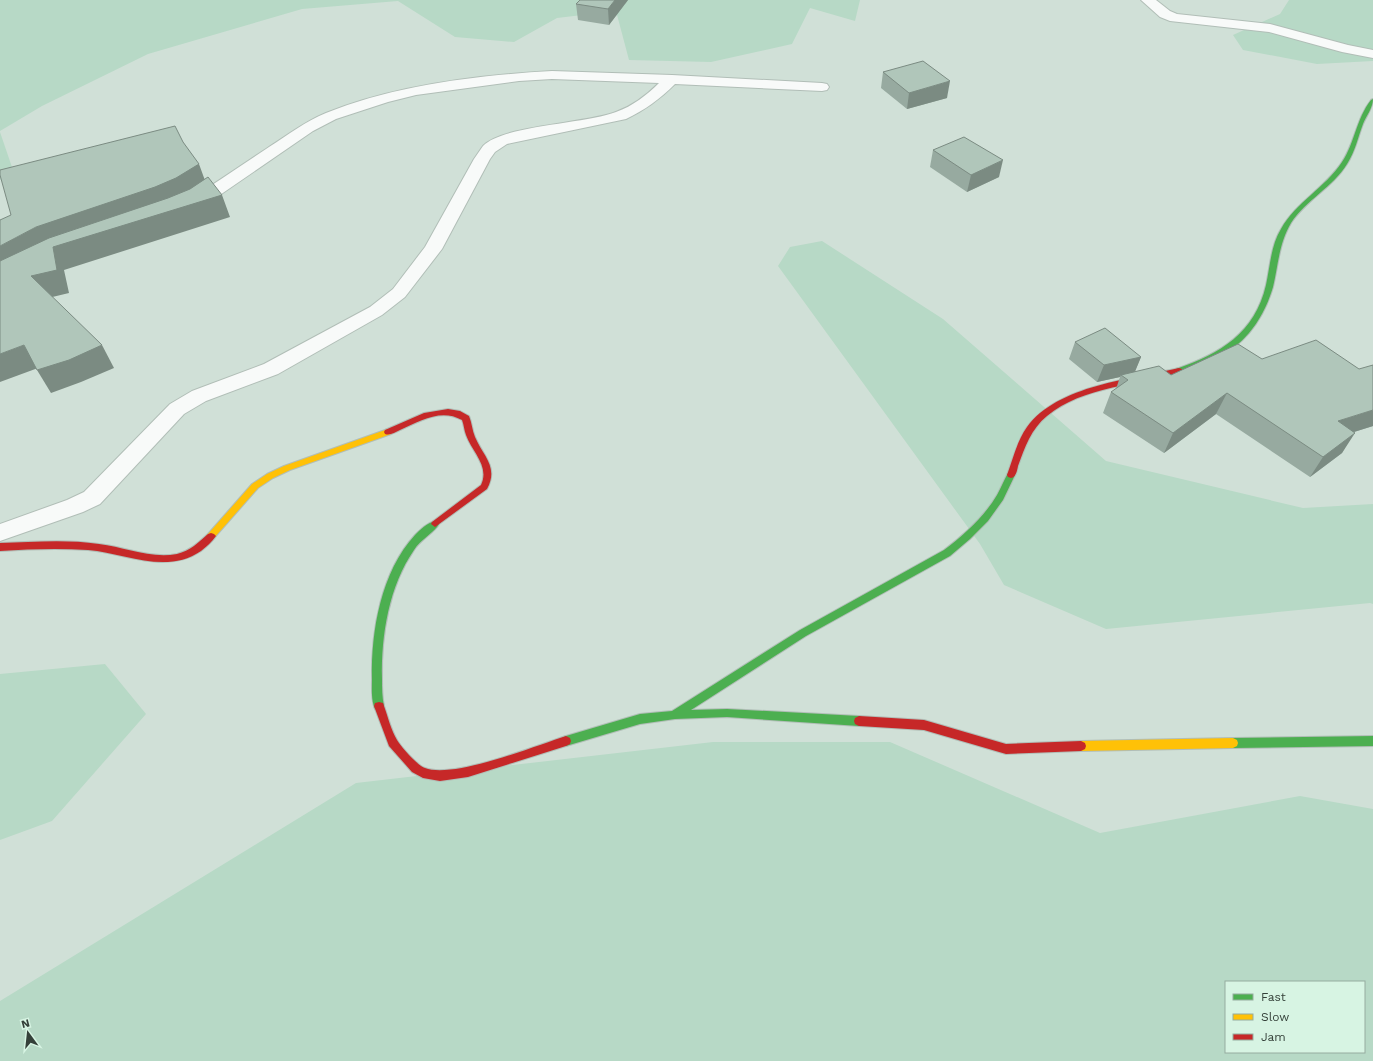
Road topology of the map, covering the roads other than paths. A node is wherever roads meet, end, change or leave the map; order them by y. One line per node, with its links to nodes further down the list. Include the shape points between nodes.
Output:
1 (1148, 0): 2 (street, via 1165,14 1176,18 1270,28)
2 (1373, 54)
3 (672, 79): 4 (street); 6 (street, via 552,74 447,86 384,98 331,116 308,128 204,199); 7 (street, via 640,108 621,116 520,136 502,141 490,149 433,249 399,293 376,312 271,369 199,396 177,409 92,498)
4 (822, 87)
5 (1373, 101): 9 (street, via 1367,106 1356,141 1344,162 1318,191 1299,207 1283,231 1259,316 1246,334 1222,353 1191,367 1084,394 1053,408 1035,422 1022,439 1005,489 962,542 931,563 798,636)
6 (178, 212)
7 (0, 533)
8 (0, 547): 9 (street, via 97,547 152,558 176,559 200,548 254,486 270,476 435,413 461,413 466,418 469,435 490,477 484,487 420,535 397,570 382,620 377,654 377,699 393,743 416,769 440,776 451,775 640,719)
9 (675, 715): 10 (street, via 727,713 924,725 1006,749)
10 (1373, 742)

